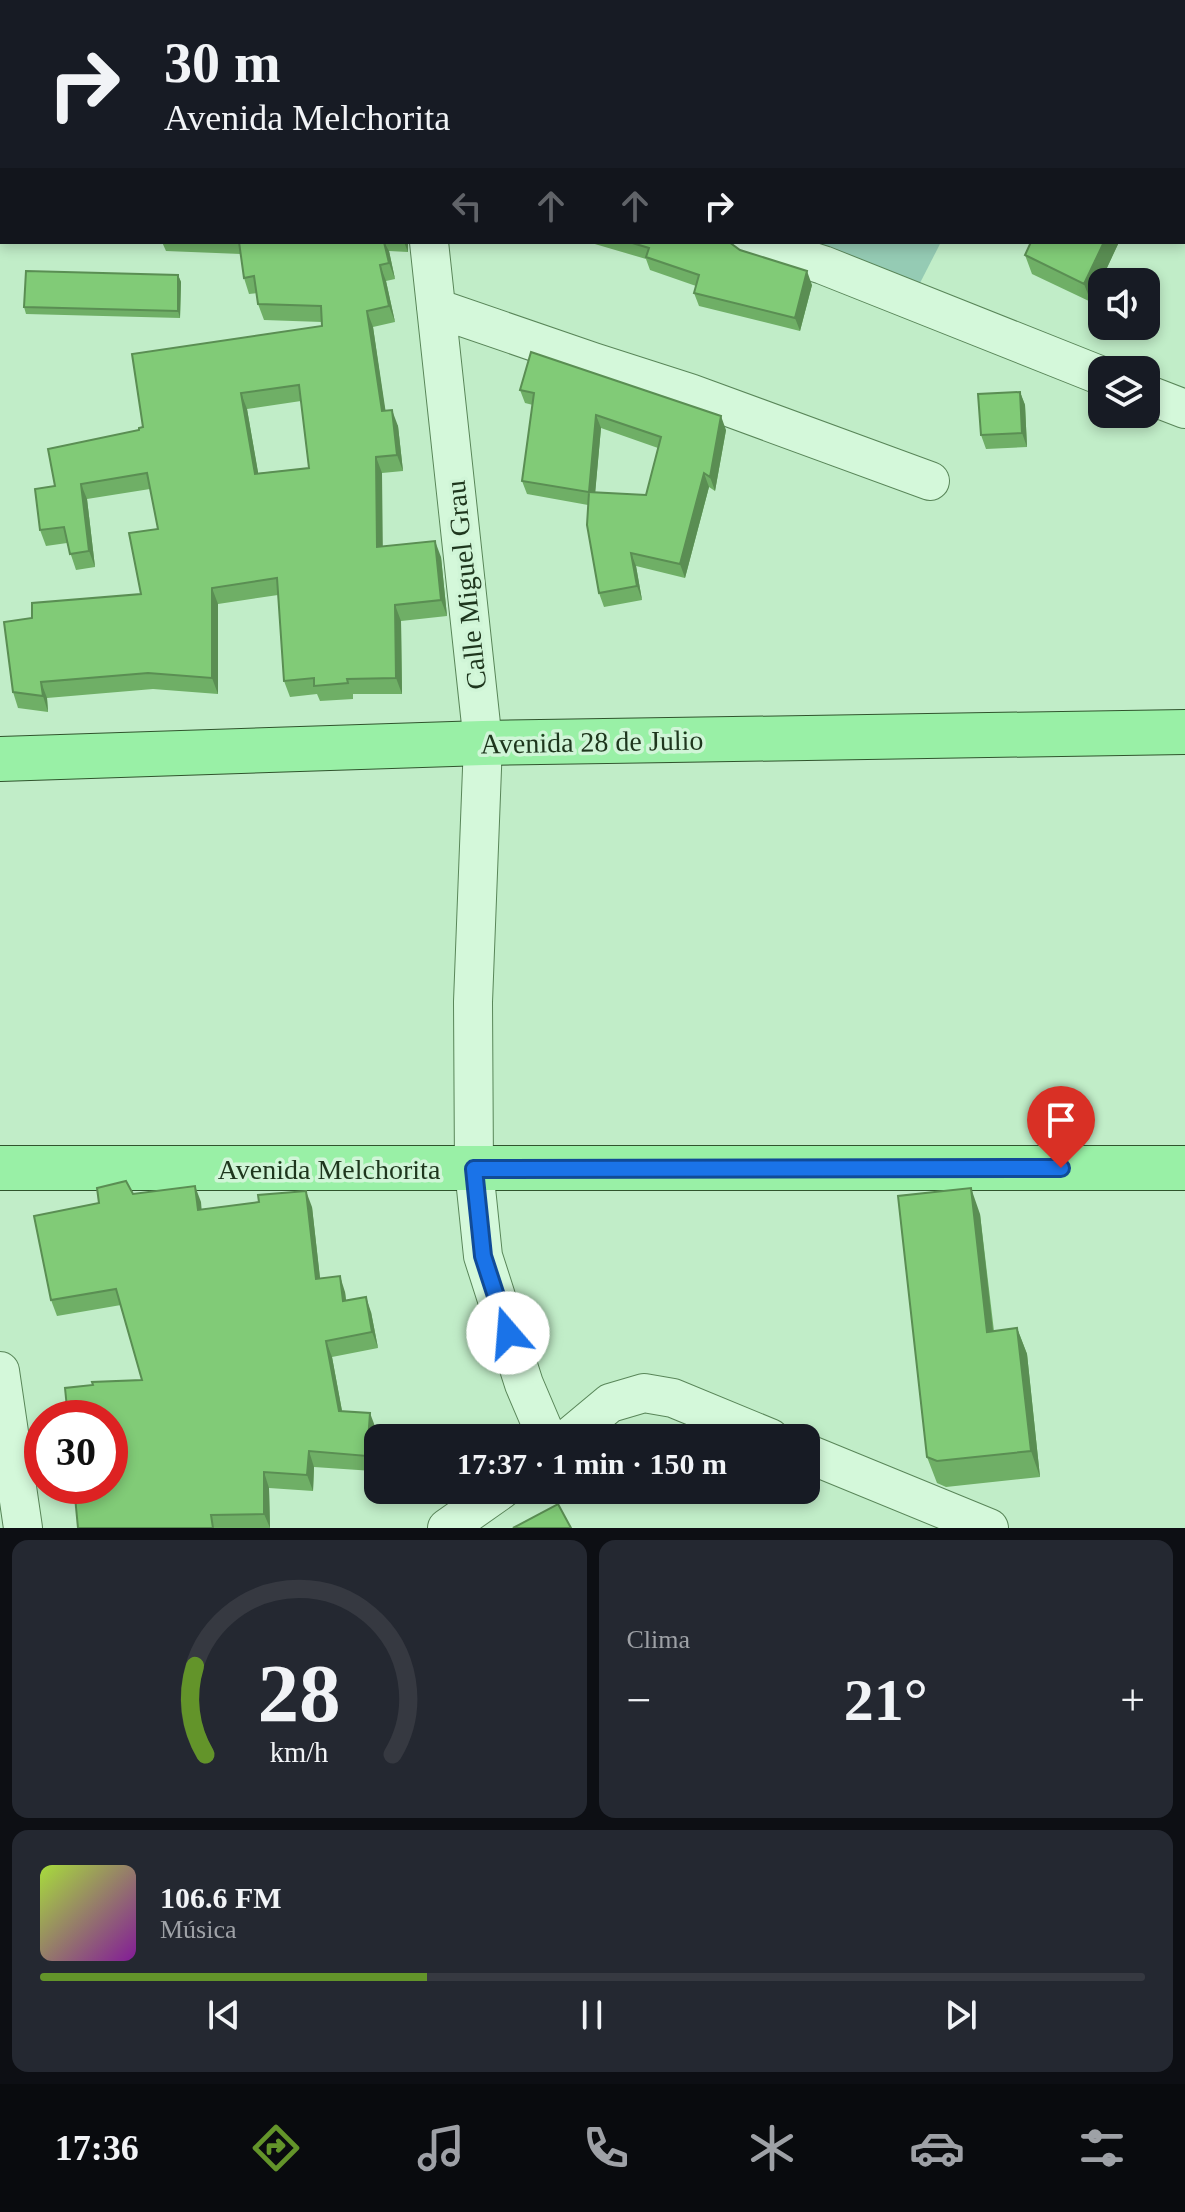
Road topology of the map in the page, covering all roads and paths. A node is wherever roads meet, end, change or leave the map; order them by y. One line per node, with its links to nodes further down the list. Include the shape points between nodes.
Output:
1 (429, 244): 3 (street, Calle Miguel Grau)
2 (757, 244): 4 (street)
3 (436, 308): 7 (street); 9 (street, Calle Miguel Grau)
4 (1088, 370)
5 (1160, 399): 6 (street)
6 (1185, 409)
7 (930, 481)
8 (1185, 732): 9 (main road, Avenida 28 de Julio)
9 (483, 743): 10 (main road, Avenida 28 de Julio); 13 (street, Calle Miguel Grau, via 473,1002)
10 (0, 759)
11 (0, 1168): 13 (main road, Avenida Melchorita)
12 (1185, 1168): 13 (main road, Avenida Melchorita)
13 (474, 1169): 15 (street, Calle Miguel Grau, via 483,1256)
14 (0, 1371): 20 (street)
15 (541, 1424)
16 (585, 1424): 17 (street, via 610,1403 644,1393 673,1398)
17 (736, 1424)
18 (820, 1459): 22 (street)
19 (481, 1504): 21 (street)
20 (23, 1528)
21 (447, 1528)
22 (989, 1528)

